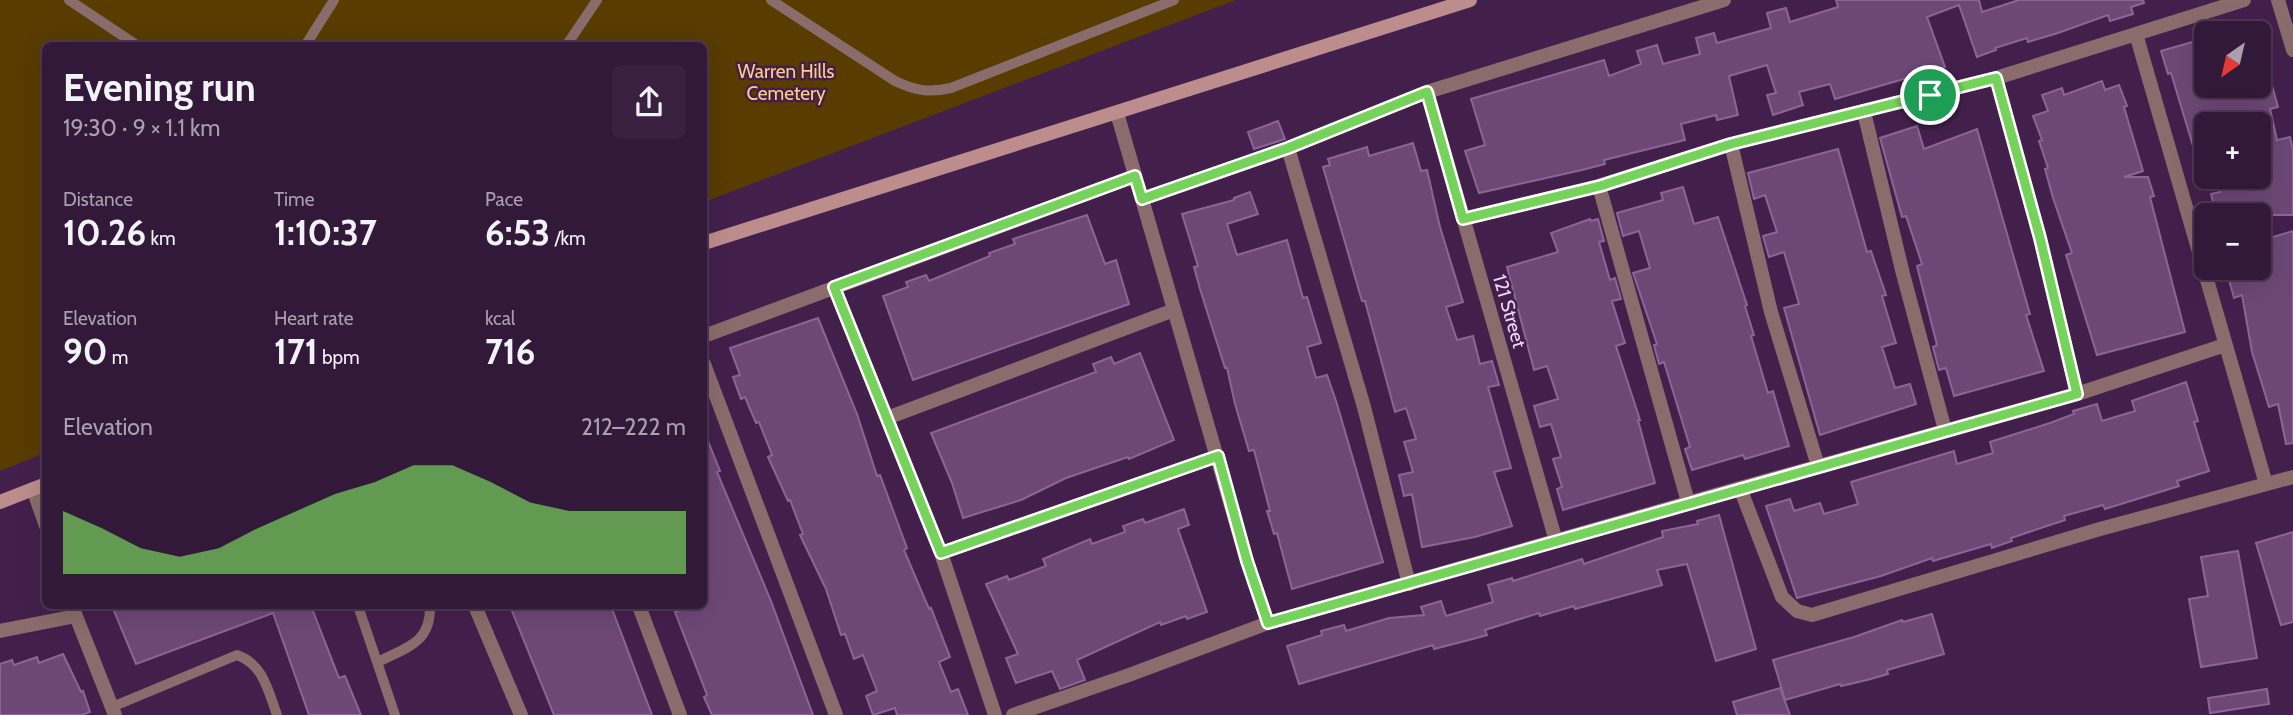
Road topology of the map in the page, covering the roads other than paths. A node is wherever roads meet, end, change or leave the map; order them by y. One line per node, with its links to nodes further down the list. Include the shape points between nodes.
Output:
1 (68, 0): 11 (lane)
2 (334, 0): 12 (lane)
3 (597, 0): 13 (lane)
4 (771, 0): 5 (lane, via 895,81 931,93)
5 (1174, 0)
6 (1470, 0): 18 (street)
7 (1724, 0): 16 (street)
8 (2244, 0): 10 (street)
9 (2278, 0): 14 (street)
10 (2136, 34): 15 (street); 29 (street)
11 (132, 42)
12 (308, 42)
13 (569, 42)
14 (2293, 50)
15 (1996, 78): 17 (street); 31 (street)
16 (1427, 92): 20 (street); 24 (street, 121 Street)
17 (1864, 112): 19 (street); 33 (street)
18 (1117, 113): 21 (street); 25 (street)
19 (1731, 144): 22 (street); 35 (street, via 1770,312)
20 (1288, 148): 23 (street); 44 (street, via 1364,407)
21 (1135, 176): 23 (street); 26 (street)
22 (1600, 186): 24 (street); 41 (street)
23 (1142, 199): 27 (street)
24 (1463, 219): 42 (street, 121 Street)
25 (707, 242)
26 (834, 287): 28 (street); 32 (street)
27 (1174, 310): 32 (street); 34 (street)
28 (707, 335)
29 (2225, 345): 31 (street); 37 (street)
30 (707, 372): 58 (street)
31 (2077, 394): 33 (street)
32 (887, 418): 43 (street)
33 (1945, 430): 35 (street)
34 (1218, 456): 43 (street); 50 (street)
35 (1818, 466): 39 (street)
36 (2293, 477): 37 (street)
37 (2266, 484): 39 (street, via 1812,615 1797,611 1782,597)
38 (39, 486): 40 (street)
39 (1740, 488): 41 (street)
40 (0, 502)
41 (1688, 502): 42 (street)
42 (1556, 541): 44 (street)
43 (941, 553): 59 (street)
44 (1409, 584): 50 (street)
45 (359, 609): 52 (lane)
46 (430, 609): 52 (lane, via 430,622 420,640)
47 (476, 609): 56 (street)
48 (640, 609): 57 (street)
49 (74, 611): 51 (street); 53 (street)
50 (1268, 623): 60 (street)
51 (0, 631)
52 (378, 663): 55 (lane)
53 (114, 711): 54 (lane, via 237,655 251,660 260,671)
54 (277, 715)
55 (395, 715)
56 (521, 715)
57 (680, 715)
58 (836, 715)
59 (995, 715)
60 (1013, 715)

